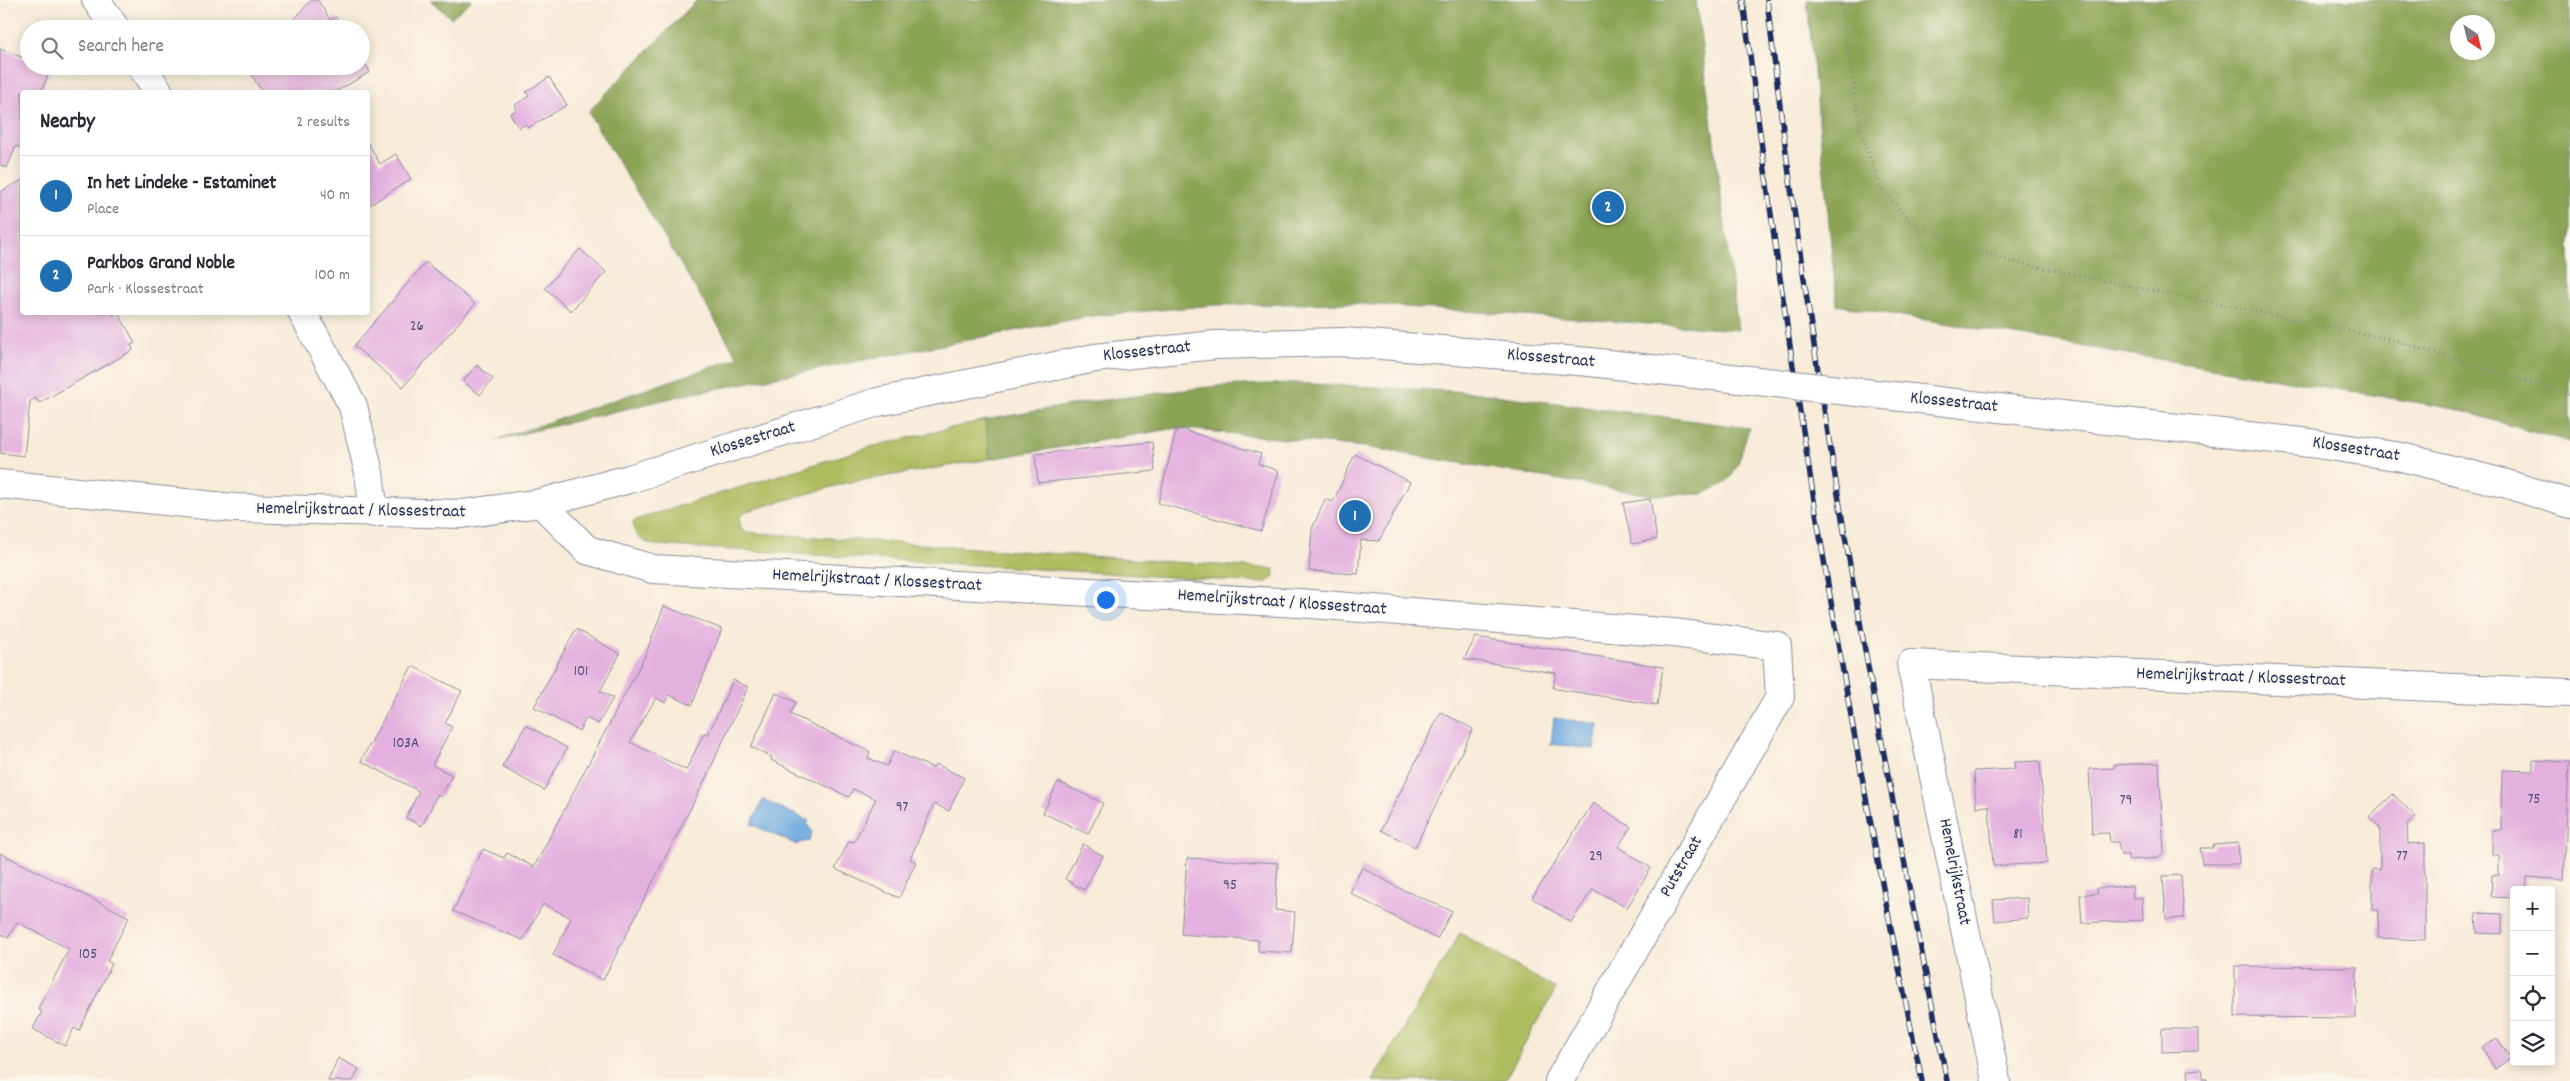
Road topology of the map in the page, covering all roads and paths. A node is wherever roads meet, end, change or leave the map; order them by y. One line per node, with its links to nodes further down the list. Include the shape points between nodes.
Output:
1 (96, 0): 3 (street)
2 (1840, 0): 7 (path, via 1861,132 1880,186 1911,222 2009,261 2394,340)
3 (110, 20)
4 (147, 75): 5 (street)
5 (158, 90)
6 (304, 315): 11 (street, via 354,406 369,472)
7 (2570, 395)
8 (0, 484): 11 (street, Hemelrijkstraat / Klossestraat, via 234,508)
9 (541, 503): 10 (street, Klossestraat, bridge, via 878,402 1095,358 1215,345 1344,342 1590,362 2234,434 2384,454 2507,484); 11 (street, Hemelrijkstraat / Klossestraat, via 462,514); 12 (street, Hemelrijkstraat / Klossestraat, via 587,550 653,569 1299,603 1673,633)
10 (2570, 504)
11 (374, 513)
12 (1777, 646): 15 (street, Putstraat, via 1780,697)
13 (1911, 664): 14 (street, Hemelrijkstraat / Klossestraat); 16 (street, Hemelrijkstraat)
14 (2570, 693)
15 (1559, 1081)
16 (1996, 1081)

